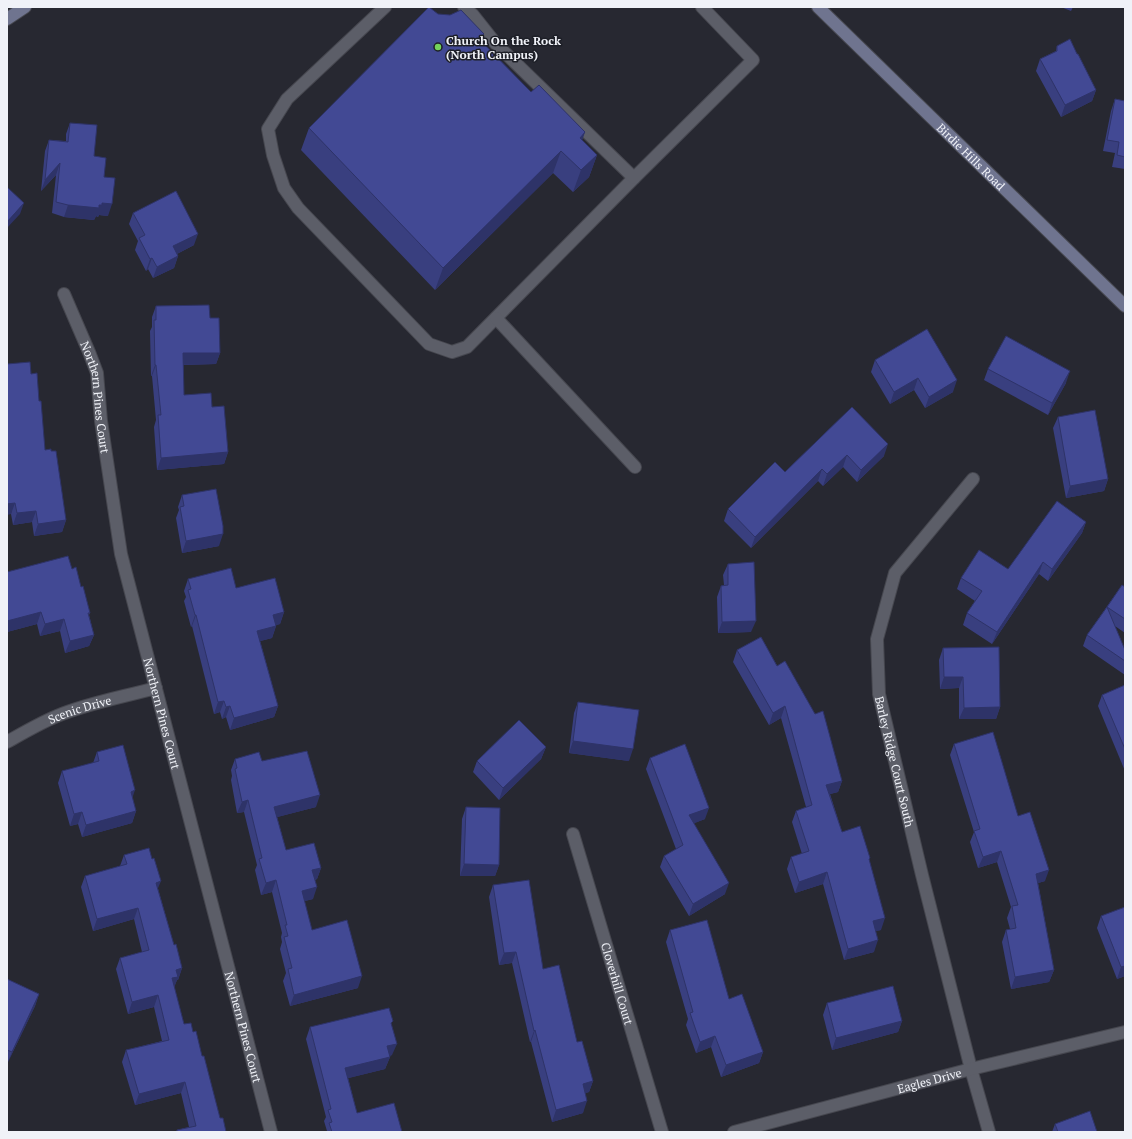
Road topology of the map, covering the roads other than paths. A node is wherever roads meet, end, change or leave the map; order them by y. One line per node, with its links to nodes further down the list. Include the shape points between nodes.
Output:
1 (25, 7): 6 (main road)
2 (385, 7): 10 (street, via 287,99 268,129 273,156 284,188 298,208 429,344 452,352 467,347)
3 (464, 7): 7 (street, via 496,44)
4 (702, 7): 7 (street, via 753,60)
5 (818, 7): 9 (main road, Birdie Hills Road)
6 (7, 19)
7 (634, 178): 10 (street)
8 (64, 294): 13 (street, Northern Pines Court, via 97,373 101,421 121,554)
9 (1125, 306)
10 (496, 318): 11 (street)
11 (635, 467)
12 (973, 479): 17 (street, Barley Ridge Court South, via 895,573 878,639 879,694)
13 (156, 688): 14 (street, Scenic Drive, via 57,716); 18 (street, Northern Pines Court)
14 (7, 742)
15 (573, 834): 19 (street, Cloverhill Court)
16 (1125, 1032): 17 (street, Eagles Drive)
17 (971, 1068): 20 (street, Eagles Drive); 21 (street, Barley Ridge Court South)
18 (271, 1132)
19 (662, 1132)
20 (734, 1132)
21 (989, 1132)

